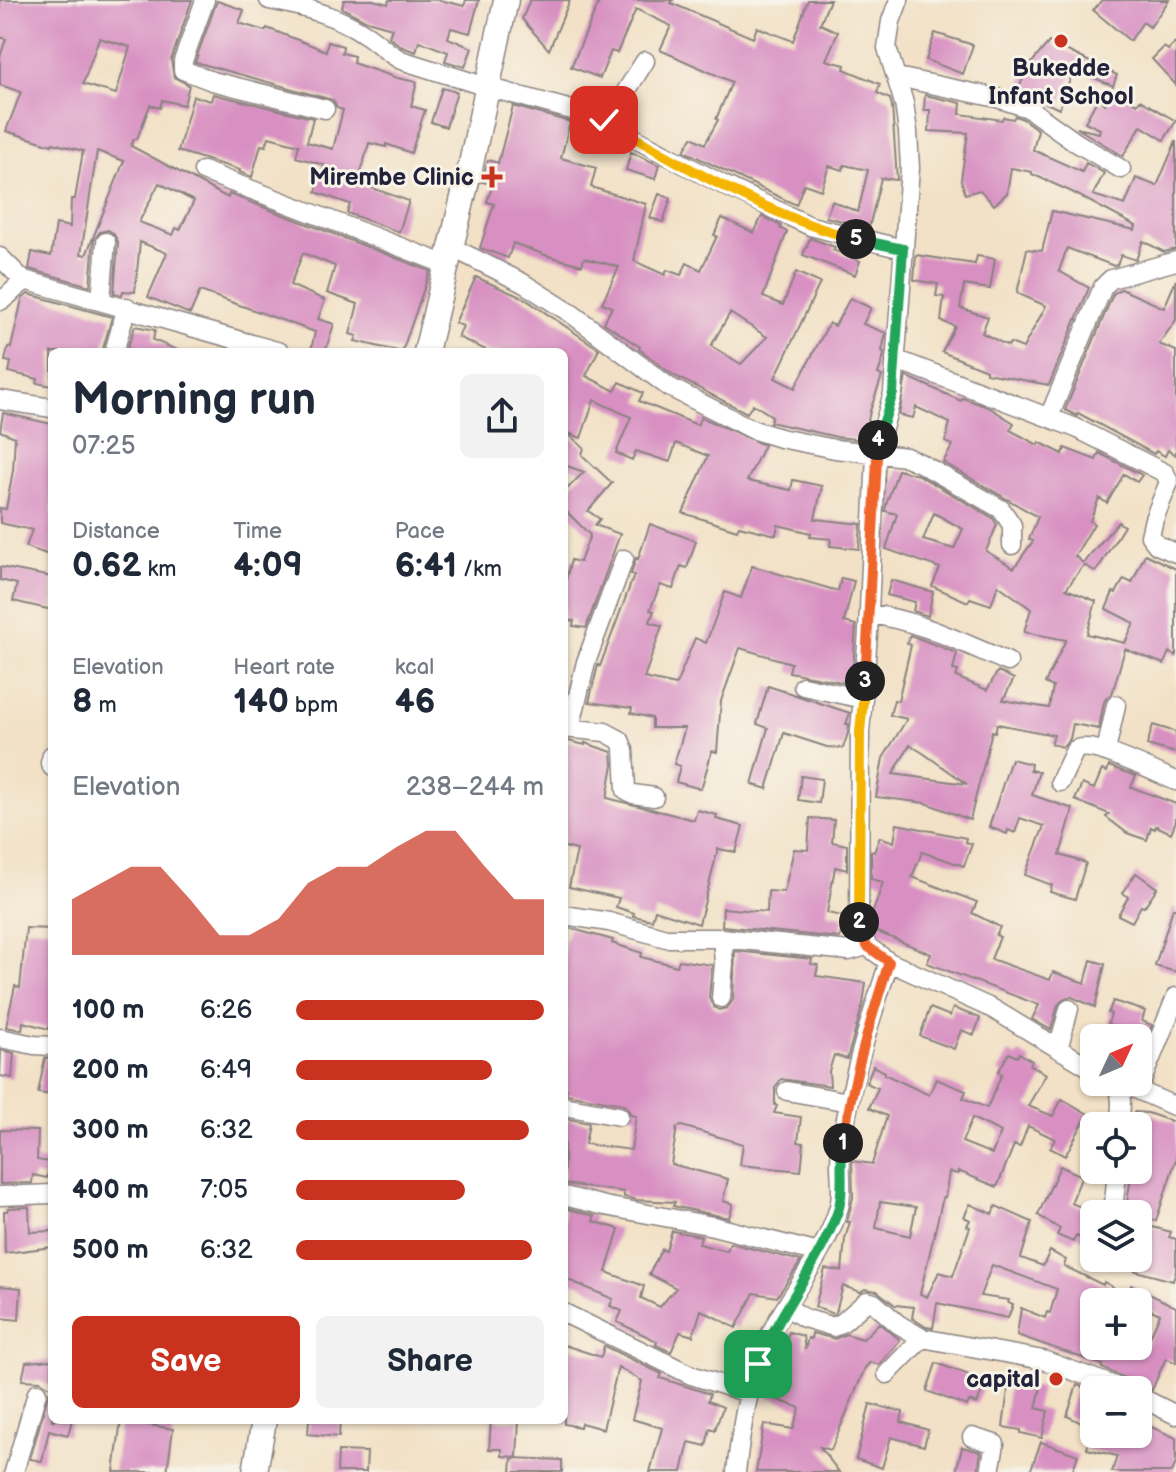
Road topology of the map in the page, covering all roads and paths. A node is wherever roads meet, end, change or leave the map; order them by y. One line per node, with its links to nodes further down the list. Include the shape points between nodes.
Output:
1 (205, 0): 8 (street, via 183,70)
2 (269, 0): 7 (street, via 316,11 362,31 401,60)
3 (506, 0): 7 (main road)
4 (899, 0): 6 (street, via 887,36)
5 (645, 61): 9 (street)
6 (897, 77): 10 (street, via 1028,108); 13 (street, via 910,168)
7 (487, 87): 9 (street); 14 (main road)
8 (325, 109)
9 (610, 124): 13 (street, via 810,226)
10 (1121, 169)
11 (203, 171): 14 (street)
12 (106, 242): 18 (street)
13 (903, 249): 24 (street)
14 (449, 256): 23 (main road); 28 (street, via 523,283 669,387 754,430)
15 (0, 257): 17 (street)
16 (1176, 261): 27 (street, via 1111,279 1103,287)
17 (24, 281): 18 (street); 19 (street)
18 (101, 300): 20 (street)
19 (0, 301)
20 (127, 307): 21 (street); 22 (street)
21 (115, 348)
22 (266, 348)
23 (427, 348)
24 (895, 359): 27 (street); 28 (street, via 893,393)
25 (0, 400): 26 (street)
26 (48, 407)
27 (1049, 417): 30 (street, via 1165,473 1169,482 1150,536)
28 (876, 453): 29 (street, via 920,463 1001,509 1012,525); 32 (street)
29 (1012, 545)
30 (1176, 553)
31 (624, 559): 37 (street)
32 (869, 614): 33 (street, via 922,626); 35 (street)
33 (1008, 662)
34 (803, 686): 35 (street)
35 (863, 699): 45 (street, via 859,922)
36 (1116, 705): 39 (street)
37 (568, 725)
38 (568, 728): 42 (street, via 605,732 620,740 626,790)
39 (1106, 751): 40 (street); 41 (street, via 1077,747)
40 (1176, 781)
41 (1060, 782)
42 (654, 797)
43 (568, 916): 44 (street, via 666,938)
44 (722, 938): 45 (street, via 838,951); 48 (street)
45 (867, 946): 46 (street)
46 (889, 962): 52 (street, via 988,1007); 57 (street)
47 (1176, 997): 53 (street)
48 (721, 998)
49 (1069, 1009): 52 (street)
50 (0, 1038): 51 (street)
51 (48, 1046)
52 (1058, 1049): 54 (street)
53 (1152, 1056)
54 (1080, 1062)
55 (787, 1091): 57 (street)
56 (1151, 1096): 59 (street)
57 (849, 1102): 64 (street, via 840,1161 841,1199)
58 (568, 1107): 60 (street)
59 (1176, 1107)
60 (619, 1116)
61 (48, 1194): 62 (street)
62 (0, 1196)
63 (568, 1197): 64 (street)
64 (819, 1253): 65 (street)
65 (787, 1307): 67 (street, via 834,1327 867,1301); 71 (street)
66 (568, 1315): 71 (street, via 691,1375)
67 (922, 1338): 68 (street); 69 (street, via 1043,1360)
68 (887, 1374)
69 (1087, 1376)
70 (37, 1393): 76 (street)
71 (748, 1393): 78 (street)
72 (1152, 1403): 73 (street)
73 (1176, 1415)
74 (263, 1424): 77 (main road)
75 (972, 1437): 79 (street, via 995,1444)
76 (14, 1472)
77 (255, 1472)
78 (736, 1472)
79 (990, 1472)

